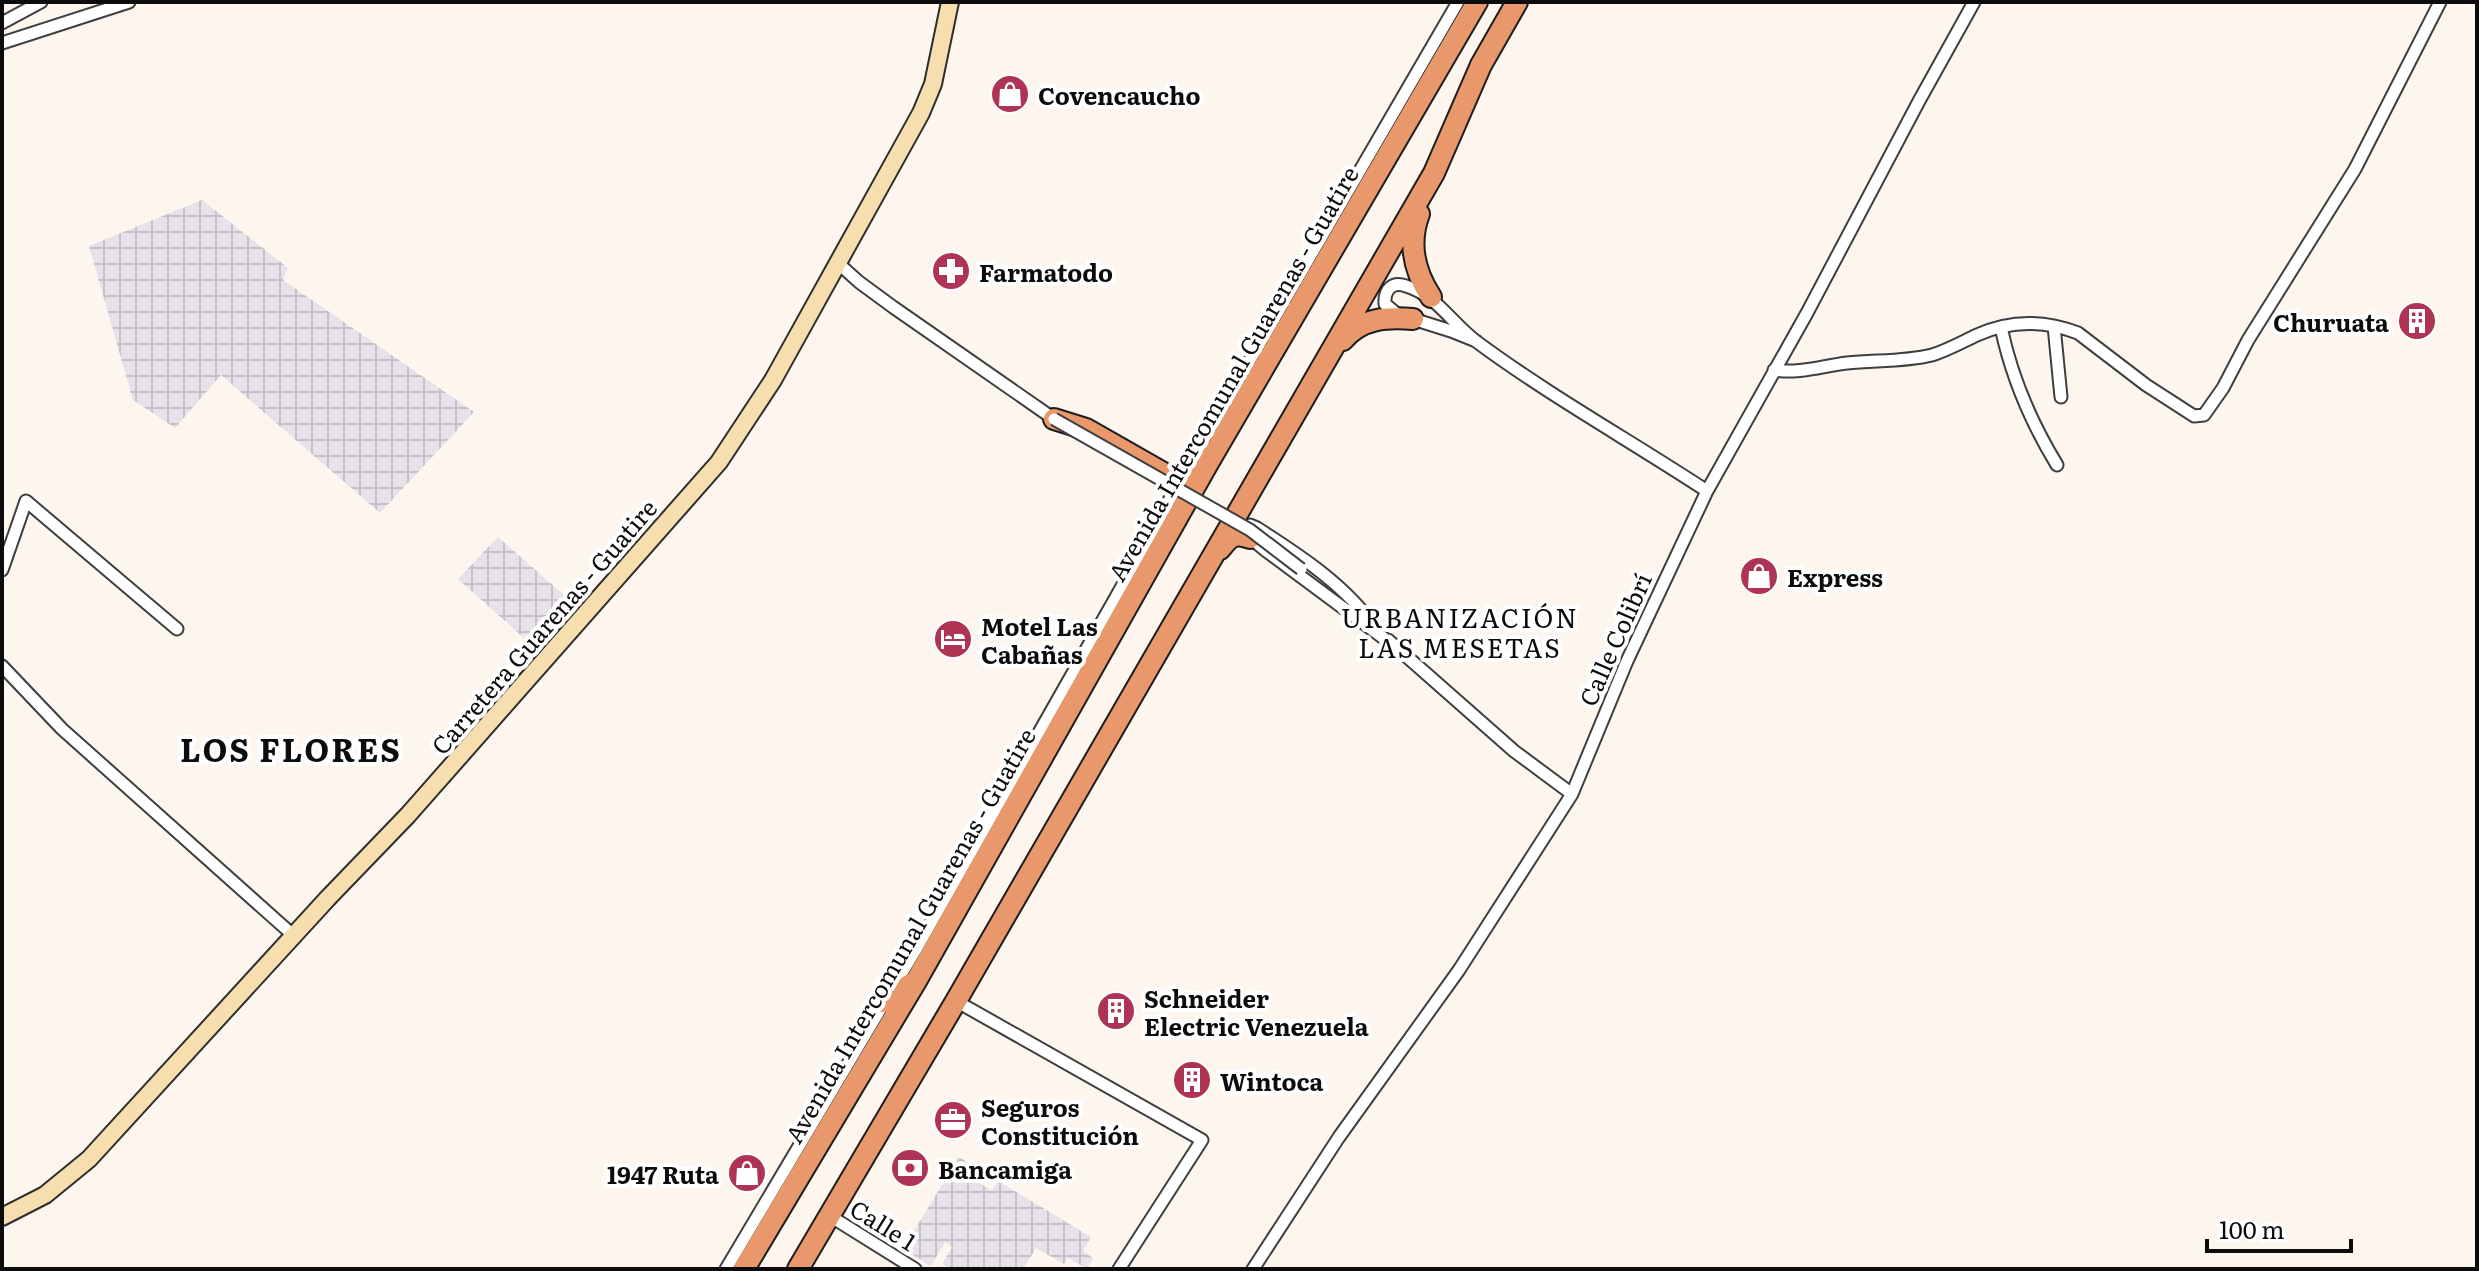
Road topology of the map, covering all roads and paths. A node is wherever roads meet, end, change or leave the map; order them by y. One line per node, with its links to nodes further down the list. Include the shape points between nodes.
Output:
1 (41, 2): 9 (street)
2 (129, 2): 10 (street)
3 (950, 2): 12 (main road, Carretera Guarenas - Guatire, via 933,84 921,113)
4 (1458, 2): 25 (street, Avenida Intercomunal Guarenas - Guatire)
5 (1477, 2): 22 (highway, Avenida Intercomunal Guarenas - Guatire)
6 (1517, 2): 11 (highway, via 1481,65)
7 (1974, 2): 19 (street, Calle Colibrí)
8 (2440, 2): 15 (street, via 2355,169 2206,413 2194,416 2087,338)
9 (2, 23)
10 (2, 43)
11 (1434, 173): 13 (highway, via 1413,234 1419,279); 18 (highway)
12 (839, 264): 21 (street); 38 (main road, Carretera Guarenas - Guatire, via 719,462 408,815)
13 (1431, 297): 14 (street, via 1406,285 1388,289 1385,304); 17 (street)
14 (1413, 319): 17 (street); 18 (highway, via 1363,324)
15 (2054, 326): 16 (street, via 2022,322); 20 (street)
16 (2001, 327): 19 (street, via 1921,357); 23 (street, via 2030,414)
17 (1476, 341): 26 (street)
18 (1328, 358): 24 (highway)
19 (1774, 370): 26 (street, Calle Colibrí)
20 (2061, 397)
21 (1054, 419): 25 (highway, via 1164,488); 33 (street, bridge, via 1250,530)
22 (1208, 463): 25 (highway); 27 (highway, Avenida Intercomunal Guarenas - Guatire)
23 (2057, 465)
24 (1259, 473): 28 (highway, via 1247,516); 31 (highway)
25 (1176, 489): 27 (highway); 29 (street, Avenida Intercomunal Guarenas - Guatire)
26 (1707, 491): 37 (street, Calle Colibrí)
27 (1176, 519): 32 (highway, Avenida Intercomunal Guarenas - Guatire)
28 (1253, 533): 31 (highway, via 1230,538); 33 (street, via 1344,592); 35 (street)
29 (1141, 553): 32 (highway); 41 (street, Avenida Intercomunal Guarenas - Guatire)
30 (2, 570): 34 (street, via 26,501)
31 (1203, 572): 40 (highway)
32 (1134, 596): 39 (highway, Avenida Intercomunal Guarenas - Guatire)
33 (1375, 628): 35 (street)
34 (177, 629)
35 (1393, 645): 37 (street, via 1514,751)
36 (2, 666): 38 (street, via 62,729)
37 (1572, 794): 49 (street, Calle Colibrí, via 1459,970 1339,1137)
38 (294, 936): 43 (main road, Carretera Guarenas - Guatire, via 89,1159 45,1195)
39 (916, 981): 41 (highway); 45 (highway, Avenida Intercomunal Guarenas - Guatire)
40 (956, 1001): 42 (highway); 48 (street, via 1202,1140)
41 (883, 1002): 44 (street, Avenida Intercomunal Guarenas - Guatire)
42 (830, 1216): 46 (highway); 47 (street, Calle 1)
43 (2, 1217)
44 (726, 1269)
45 (744, 1269)
46 (798, 1269)
47 (915, 1269)
48 (1119, 1269)
49 (1253, 1269)

